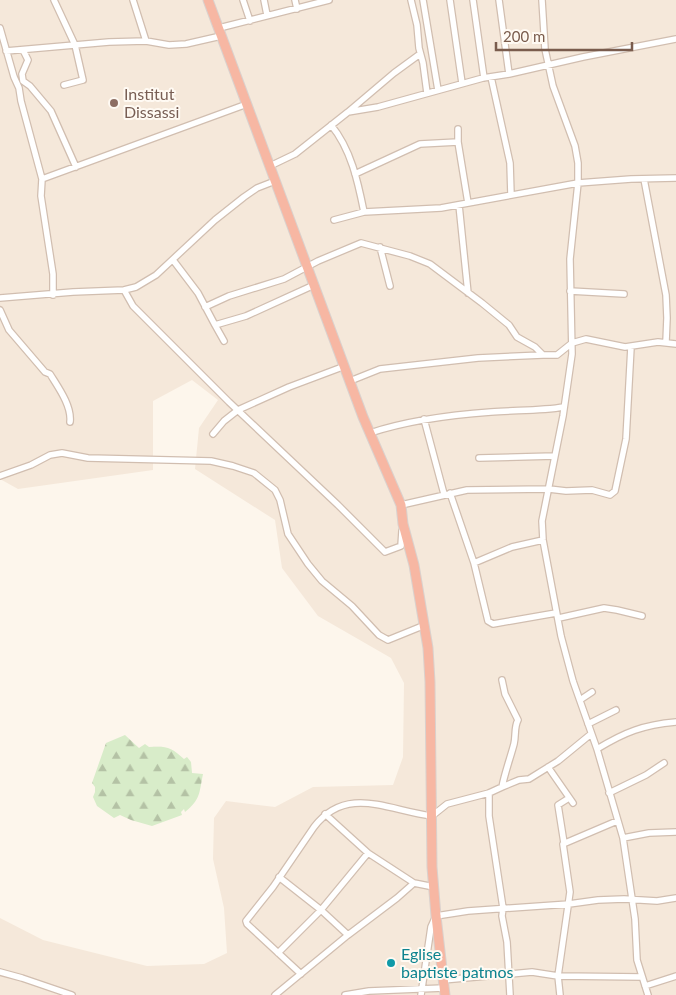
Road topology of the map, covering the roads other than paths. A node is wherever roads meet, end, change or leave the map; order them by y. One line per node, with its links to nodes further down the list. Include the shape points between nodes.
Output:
1 (54, 0): 21 (street)
2 (133, 0): 20 (street)
3 (208, 0): 18 (highway)
4 (243, 0): 16 (street)
5 (264, 0): 15 (street)
6 (295, 0): 14 (street)
7 (329, 0): 14 (street)
8 (411, 0): 24 (street)
9 (423, 0): 30 (street)
10 (450, 0): 28 (street)
11 (473, 0): 27 (street)
12 (499, 0): 26 (street)
13 (542, 0): 25 (street)
14 (297, 9): 15 (street)
15 (267, 16): 16 (street)
16 (250, 21): 18 (street)
17 (0, 28): 23 (street)
18 (220, 32): 20 (street, via 186,44); 32 (highway)
19 (676, 39): 25 (street)
20 (146, 41): 21 (street)
21 (74, 45): 22 (street); 29 (street, via 83,80)
22 (23, 50): 23 (street); 38 (street, via 28,60 22,74 23,81 51,111)
23 (6, 51): 41 (street)
24 (420, 54): 31 (street); 33 (street)
25 (548, 64): 26 (street); 44 (street, via 574,146)
26 (509, 74): 27 (street)
27 (488, 77): 28 (street); 45 (street, via 510,163)
28 (462, 83): 30 (street)
29 (64, 85)
30 (438, 90): 31 (street)
31 (427, 93): 33 (street)
32 (247, 104): 37 (highway); 38 (street)
33 (348, 112): 34 (street)
34 (331, 125): 37 (street, via 295,154); 39 (street, via 340,137)
35 (458, 129): 36 (street)
36 (458, 142): 39 (street, via 420,144); 46 (street)
37 (270, 166): 43 (highway)
38 (76, 167): 41 (street)
39 (355, 174): 48 (street)
40 (676, 178): 42 (street)
41 (42, 179): 59 (street, via 41,196 53,274)
42 (644, 179): 44 (street); 65 (street, via 666,295)
43 (275, 181): 51 (street, via 244,197); 52 (highway)
44 (578, 183): 45 (street); 56 (street, via 571,242)
45 (510, 195): 46 (street)
46 (468, 203): 47 (street)
47 (458, 205): 48 (street); 57 (street)
48 (364, 212): 49 (street)
49 (334, 220)
50 (380, 247): 52 (street, via 361,243); 54 (street); 57 (street, via 430,264)
51 (173, 260): 55 (street, via 149,280); 61 (street)
52 (307, 267): 53 (highway); 61 (street, via 284,279)
53 (314, 285): 63 (street, via 246,316); 70 (highway)
54 (390, 286)
55 (124, 290): 59 (street); 73 (street, via 133,306)
56 (570, 292): 58 (street); 66 (street)
57 (468, 293): 69 (street, via 509,325 517,337)
58 (624, 294)
59 (53, 295): 60 (street)
60 (0, 298)
61 (205, 306): 63 (street)
62 (0, 310): 75 (street, via 8,330 50,374 66,402)
63 (215, 325): 64 (street)
64 (224, 341)
65 (666, 342): 67 (street); 68 (street)
66 (572, 343): 68 (street, via 586,339); 69 (street, via 557,355); 72 (street)
67 (676, 344)
68 (631, 346): 81 (street, via 626,439 615,491 610,495 592,490)
69 (543, 355): 71 (street, via 478,358 380,369)
70 (345, 366): 71 (highway); 73 (street)
71 (350, 381): 77 (highway)
72 (564, 407): 74 (street); 78 (street)
73 (238, 410): 76 (street); 84 (street, via 385,552 401,546)
74 (424, 419): 77 (street); 82 (street)
75 (70, 422)
76 (213, 434)
77 (370, 434): 83 (highway)
78 (555, 456): 79 (street); 81 (street)
79 (479, 458)
80 (0, 476): 89 (street, via 62,453 88,458 211,461 254,473 275,490 288,534 308,564 379,635 388,640)
81 (549, 489): 82 (street, via 467,490); 85 (street, via 542,522)
82 (447, 494): 83 (street); 86 (street)
83 (401, 505): 84 (highway)
84 (403, 524): 89 (highway)
85 (543, 540): 86 (street, via 512,547); 87 (street)
86 (474, 563): 87 (street, via 488,622)
87 (558, 616): 88 (street, via 604,608); 92 (street)
88 (642, 616)
89 (425, 625): 104 (highway, via 430,682)
90 (502, 680): 100 (street, via 518,720)
91 (592, 692): 92 (street)
92 (580, 700): 95 (street)
93 (616, 710): 95 (street)
94 (676, 722): 97 (street, via 651,724)
95 (588, 724): 96 (street)
96 (591, 734): 97 (street); 99 (street)
97 (596, 749): 102 (street)
98 (664, 764): 102 (street)
99 (548, 767): 100 (street, via 529,779); 108 (street, via 571,801 558,805)
100 (502, 787): 101 (street)
101 (489, 793): 104 (street, via 447,804); 116 (street, via 488,816)
102 (609, 793): 105 (street)
103 (325, 814): 104 (street, via 357,802); 109 (street); 110 (street)
104 (432, 816): 112 (highway)
105 (617, 822): 107 (street); 108 (street)
106 (676, 832): 107 (street)
107 (623, 838): 114 (street)
108 (564, 843): 115 (street)
109 (368, 853): 111 (street); 117 (street)
110 (279, 877): 117 (street); 120 (street, via 246,923)
111 (414, 882): 112 (street); 119 (street)
112 (434, 887): 118 (highway)
113 (676, 898): 114 (street)
114 (631, 900): 115 (street); 126 (street, via 637,960)
115 (569, 904): 116 (street); 124 (street)
116 (502, 908): 118 (street); 123 (street)
117 (321, 910): 119 (street); 120 (street)
118 (436, 916): 128 (highway); 130 (street, via 431,927)
119 (348, 935): 122 (street)
120 (278, 953): 122 (street)
121 (0, 972): 131 (street)
122 (301, 974): 129 (street)
123 (508, 974): 124 (street, via 532,972); 128 (street); 135 (street)
124 (558, 976): 126 (street); 136 (street)
125 (676, 976): 127 (street)
126 (642, 977): 127 (street)
127 (646, 986): 137 (street)
128 (444, 988): 130 (street)
129 (283, 989): 132 (street); 133 (street)
130 (421, 992): 134 (street, via 369,991)
131 (72, 995)
132 (274, 995)
133 (287, 995)
134 (345, 995)
135 (510, 995)
136 (560, 995)
137 (648, 995)

